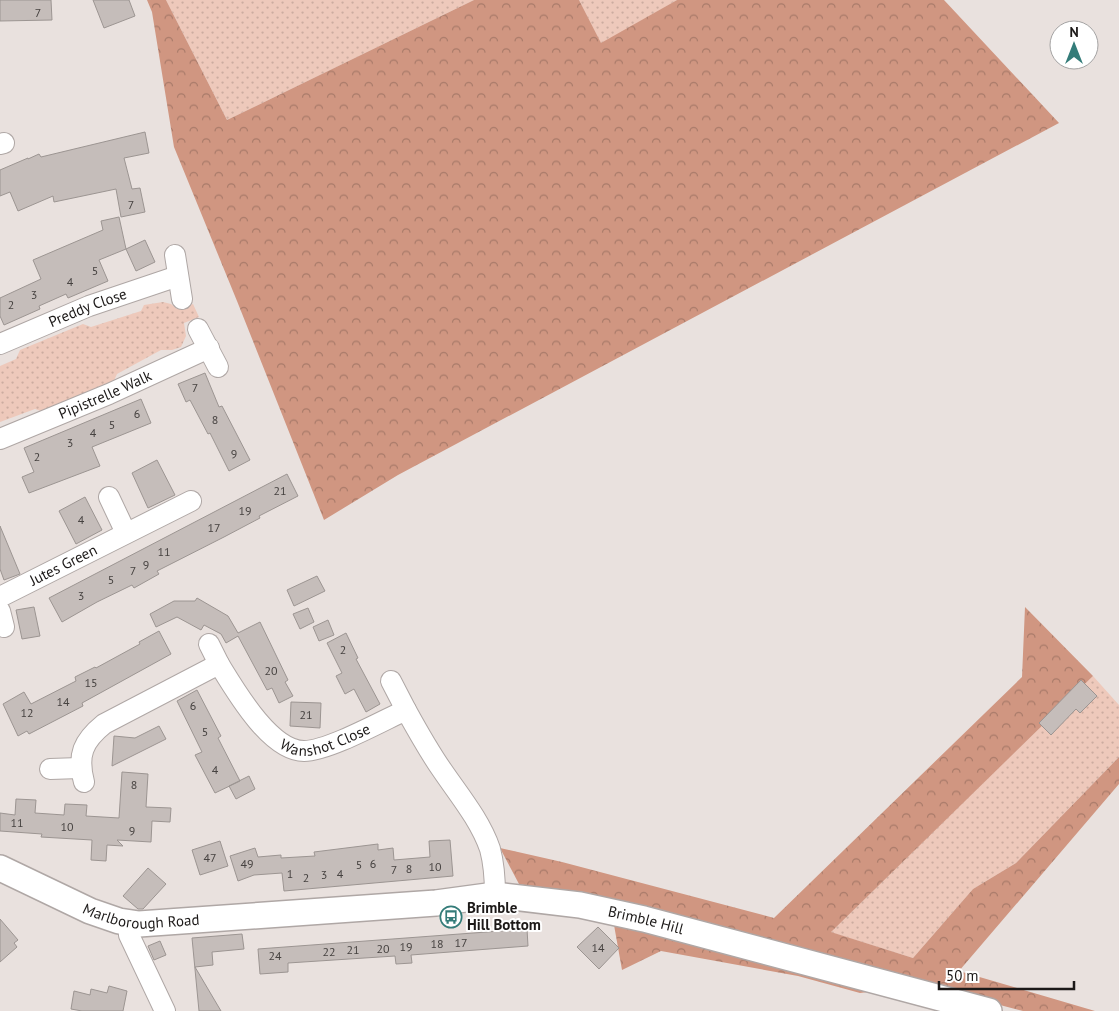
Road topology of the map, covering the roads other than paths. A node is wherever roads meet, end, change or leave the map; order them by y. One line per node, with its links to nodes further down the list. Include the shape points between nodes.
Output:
1 (175, 255): 2 (street)
2 (178, 276): 3 (street); 5 (street, Preddy Close, via 89,306)
3 (182, 298)
4 (198, 329): 6 (street)
5 (0, 344)
6 (208, 348): 7 (street); 8 (street, Pipistrelle Walk, via 101,398)
7 (218, 367)
8 (0, 439)
9 (108, 497): 11 (street)
10 (192, 501): 11 (street, Jutes Green)
11 (126, 533): 12 (street, Jutes Green)
12 (0, 597)
13 (209, 644): 14 (street, Wanshot Close)
14 (219, 664): 16 (street, Wanshot Close, via 243,704 278,742 290,748 303,751 326,746); 17 (street, via 95,731 80,756 82,775)
15 (391, 681): 16 (street)
16 (406, 710): 19 (street, via 482,831 494,865)
17 (50, 769)
18 (3, 873): 21 (main road, Marlborough Road, via 90,911)
19 (495, 895): 20 (main road, Brimble Hill, via 436,903); 23 (main road, Brimble Hill, via 580,905 644,918)
20 (294, 912): 21 (main road, Marlborough Road)
21 (128, 923): 22 (street, via 129,934)
22 (165, 1011)
23 (989, 1011)

